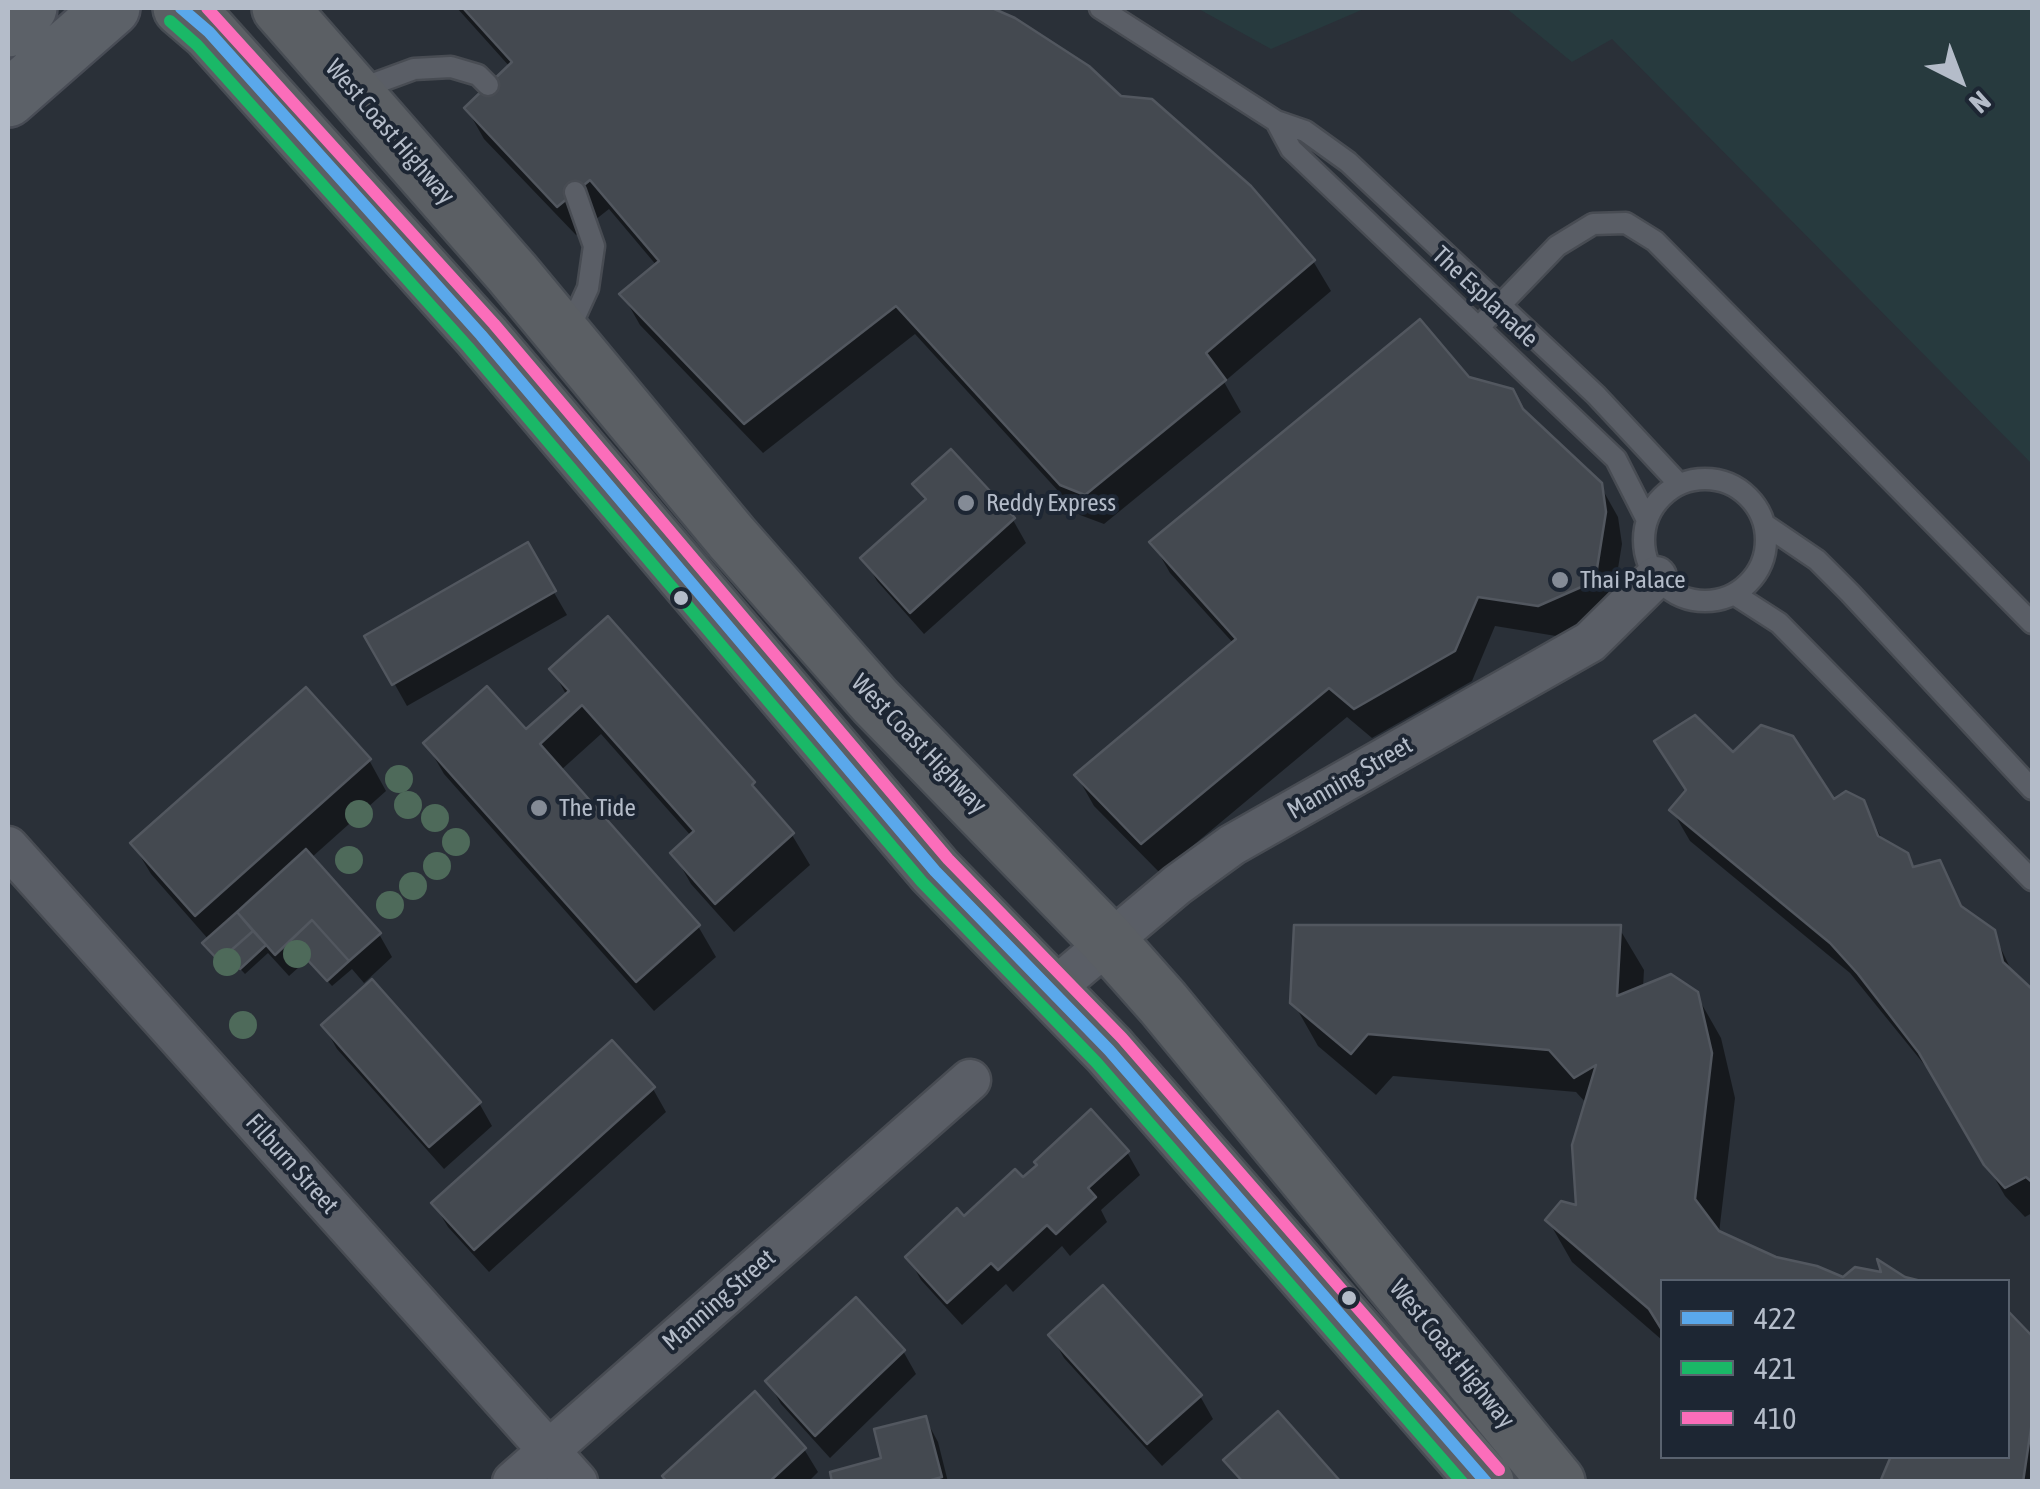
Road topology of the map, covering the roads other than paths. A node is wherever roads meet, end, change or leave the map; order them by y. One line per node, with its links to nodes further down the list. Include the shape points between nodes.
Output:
1 (28, 8): 6 (main road)
2 (112, 8): 9 (main road)
3 (180, 8): 25 (highway, via 209,32 482,335 935,871)
4 (280, 8): 8 (highway, West Coast Highway)
5 (1100, 8): 10 (lane, The Esplanade)
6 (8, 29)
7 (488, 84): 8 (lane, via 478,74 450,67 414,68)
8 (355, 90): 14 (highway, West Coast Highway)
9 (8, 98)
10 (1276, 120): 12 (lane, The Esplanade, via 1305,130 1348,162); 13 (lane, The Esplanade, via 1292,150)
11 (575, 192): 14 (lane, via 594,246 588,288)
12 (1501, 303): 13 (lane); 15 (lane, The Esplanade); 20 (lane, via 1557,246 1593,224 1626,223 1655,241)
13 (1480, 326): 16 (lane, The Esplanade, via 1616,458)
14 (565, 340): 24 (highway, West Coast Highway, via 875,701)
15 (1679, 484): 16 (lane, via 1654,505); 17 (lane, via 1731,484 1758,508)
16 (1648, 520): 18 (lane, via 1644,540)
17 (1764, 524): 19 (lane, via 1761,564); 21 (lane, via 1850,593)
18 (1656, 577): 19 (lane, via 1684,597 1718,600); 24 (street, Manning Street, via 1590,642 1232,845)
19 (1734, 594): 23 (lane, via 1779,623)
20 (2032, 624)
21 (2032, 788)
22 (8, 848): 27 (street, Filburn Street)
23 (2032, 880)
24 (1109, 942): 25 (street, Manning Street); 31 (highway, West Coast Highway)
25 (1051, 991): 30 (highway)
26 (970, 1080): 27 (street, Manning Street)
27 (548, 1450): 28 (street, Manning Street); 29 (street, Filburn Street)
28 (513, 1482)
29 (576, 1482)
30 (1486, 1482)
31 (1557, 1482)

